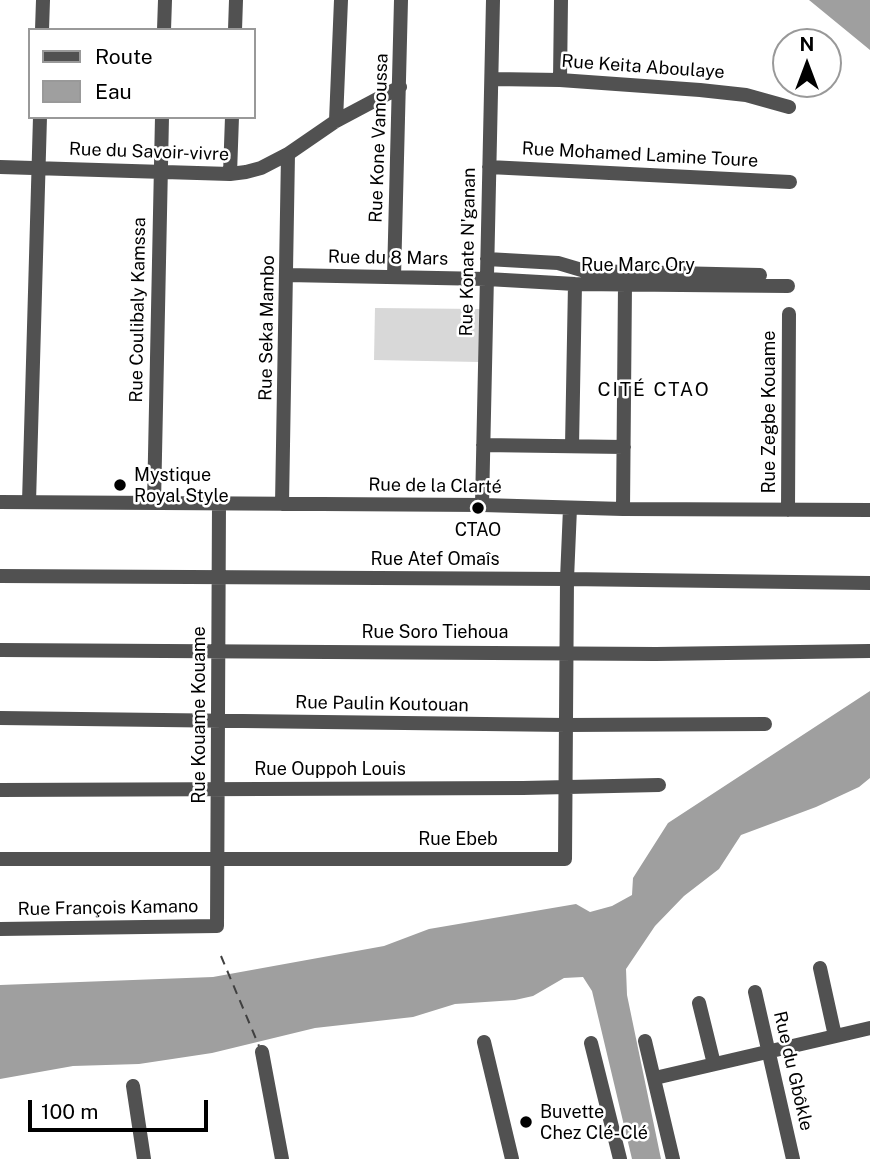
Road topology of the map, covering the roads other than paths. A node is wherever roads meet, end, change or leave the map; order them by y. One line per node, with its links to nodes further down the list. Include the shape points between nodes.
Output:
1 (43, 0): 8 (street)
2 (165, 0): 9 (street)
3 (236, 0): 10 (street)
4 (341, 0): 18 (street)
5 (401, 0): 13 (street, Rue Kone Vamoussa)
6 (493, 0): 11 (street, Rue Konate N'ganan)
7 (561, 0): 12 (street)
8 (42, 28)
9 (164, 28)
10 (235, 28)
11 (493, 79): 12 (street, Rue Keita Aboulaye); 21 (street, Rue Konate N'ganan)
12 (560, 80): 14 (street, Rue Keita Aboulaye, via 746,95)
13 (400, 87): 18 (street, Rue du Savoir-vivre); 29 (street, Rue Kone Vamoussa)
14 (789, 107)
15 (40, 119): 22 (street)
16 (162, 119): 23 (street, Rue Coulibaly Kamssa)
17 (232, 119): 24 (street)
18 (336, 121): 19 (street, Rue du Savoir-vivre)
19 (288, 154): 24 (street, Rue du Savoir-vivre, via 261,168); 27 (street, Rue Seka Mambo)
20 (0, 167): 22 (street, Rue du Savoir-vivre)
21 (489, 167): 25 (street, Rue Mohamed Lamine Toure); 26 (street, Rue Konate N'ganan)
22 (38, 168): 23 (street, Rue du Savoir-vivre); 39 (street)
23 (161, 172): 24 (street, Rue du Savoir-vivre); 40 (street, Rue Coulibaly Kamssa)
24 (230, 174)
25 (790, 182)
26 (487, 259): 28 (street, via 558,263 585,271); 30 (street, Rue Konate N'ganan)
27 (287, 275): 29 (street, Rue du 8 Mars); 42 (street, Rue Seka Mambo)
28 (760, 275)
29 (394, 277): 30 (street, Rue du 8 Mars)
30 (487, 279): 31 (street, Rue Marc Ory); 35 (street, Rue Konate N'ganan)
31 (575, 284): 32 (street, Rue Marc Ory); 36 (street)
32 (625, 285): 33 (street, Rue Marc Ory); 37 (street)
33 (788, 286)
34 (789, 314): 46 (street, Rue Zegbe Kouame)
35 (483, 445): 36 (street); 43 (street, Rue Konate N'ganan)
36 (572, 446): 37 (street)
37 (624, 447): 45 (street)
38 (0, 502): 39 (street, Rue de la Clarté)
39 (29, 502): 40 (street, Rue de la Clarté)
40 (153, 503): 41 (street, Rue de la Clarté)
41 (219, 503): 42 (street, Rue de la Clarté); 49 (street, Rue Kouame Kouame)
42 (282, 503): 43 (street, Rue de la Clarté)
43 (482, 505): 44 (street, Rue de la Clarté)
44 (570, 508): 45 (street, Rue de la Clarté); 50 (street, Rue Ebeb)
45 (623, 509): 46 (street, Rue de la Clarté)
46 (788, 510): 47 (street, Rue de la Clarté)
47 (870, 510)
48 (0, 576): 49 (street, Rue Atef Omaîs)
49 (219, 577): 50 (street, Rue Atef Omaîs); 53 (street, Rue Kouame Kouame)
50 (567, 579): 51 (street, Rue Atef Omaîs); 55 (street, Rue Ebeb)
51 (870, 583)
52 (0, 650): 53 (street, Rue Soro Tiehoua)
53 (217, 651): 55 (street, Rue Soro Tiehoua); 57 (street, Rue Kouame Kouame)
54 (870, 651): 55 (street, Rue Soro Tiehoua)
55 (568, 652): 59 (street, Rue Ebeb)
56 (0, 718): 57 (street, Rue Paulin Koutouan)
57 (217, 722): 59 (street, Rue Paulin Koutouan); 61 (street, Rue Kouame Kouame)
58 (765, 724): 59 (street, Rue Paulin Koutouan)
59 (566, 725): 62 (street, Rue Ebeb)
60 (659, 785): 62 (street, Rue Ouppoh Louis)
61 (217, 788): 62 (street, Rue Ouppoh Louis); 63 (street, Rue Ouppoh Louis); 64 (street, Rue Kouame Kouame)
62 (566, 788): 64 (street, Rue Ebeb, via 564,859)
63 (0, 790)
64 (217, 858): 65 (street, Rue Ebeb); 66 (street, Rue Kouame Kouame)
65 (0, 859)
66 (217, 926): 67 (street, Rue François Kamano)
67 (0, 929)
68 (820, 968): 72 (street)
69 (755, 992): 76 (street, Rue du Gbôkle)
70 (699, 1003): 78 (street)
71 (870, 1028): 72 (street)
72 (835, 1036): 76 (street)
73 (645, 1041): 79 (street)
74 (484, 1042): 83 (street)
75 (591, 1043): 84 (street)
76 (768, 1051): 78 (street); 86 (street, Rue du Gbôkle)
77 (262, 1052): 82 (street)
78 (714, 1064): 79 (street)
79 (655, 1078): 85 (street)
80 (133, 1086): 81 (street)
81 (144, 1159)
82 (282, 1159)
83 (512, 1159)
84 (620, 1159)
85 (673, 1159)
86 (793, 1159)

